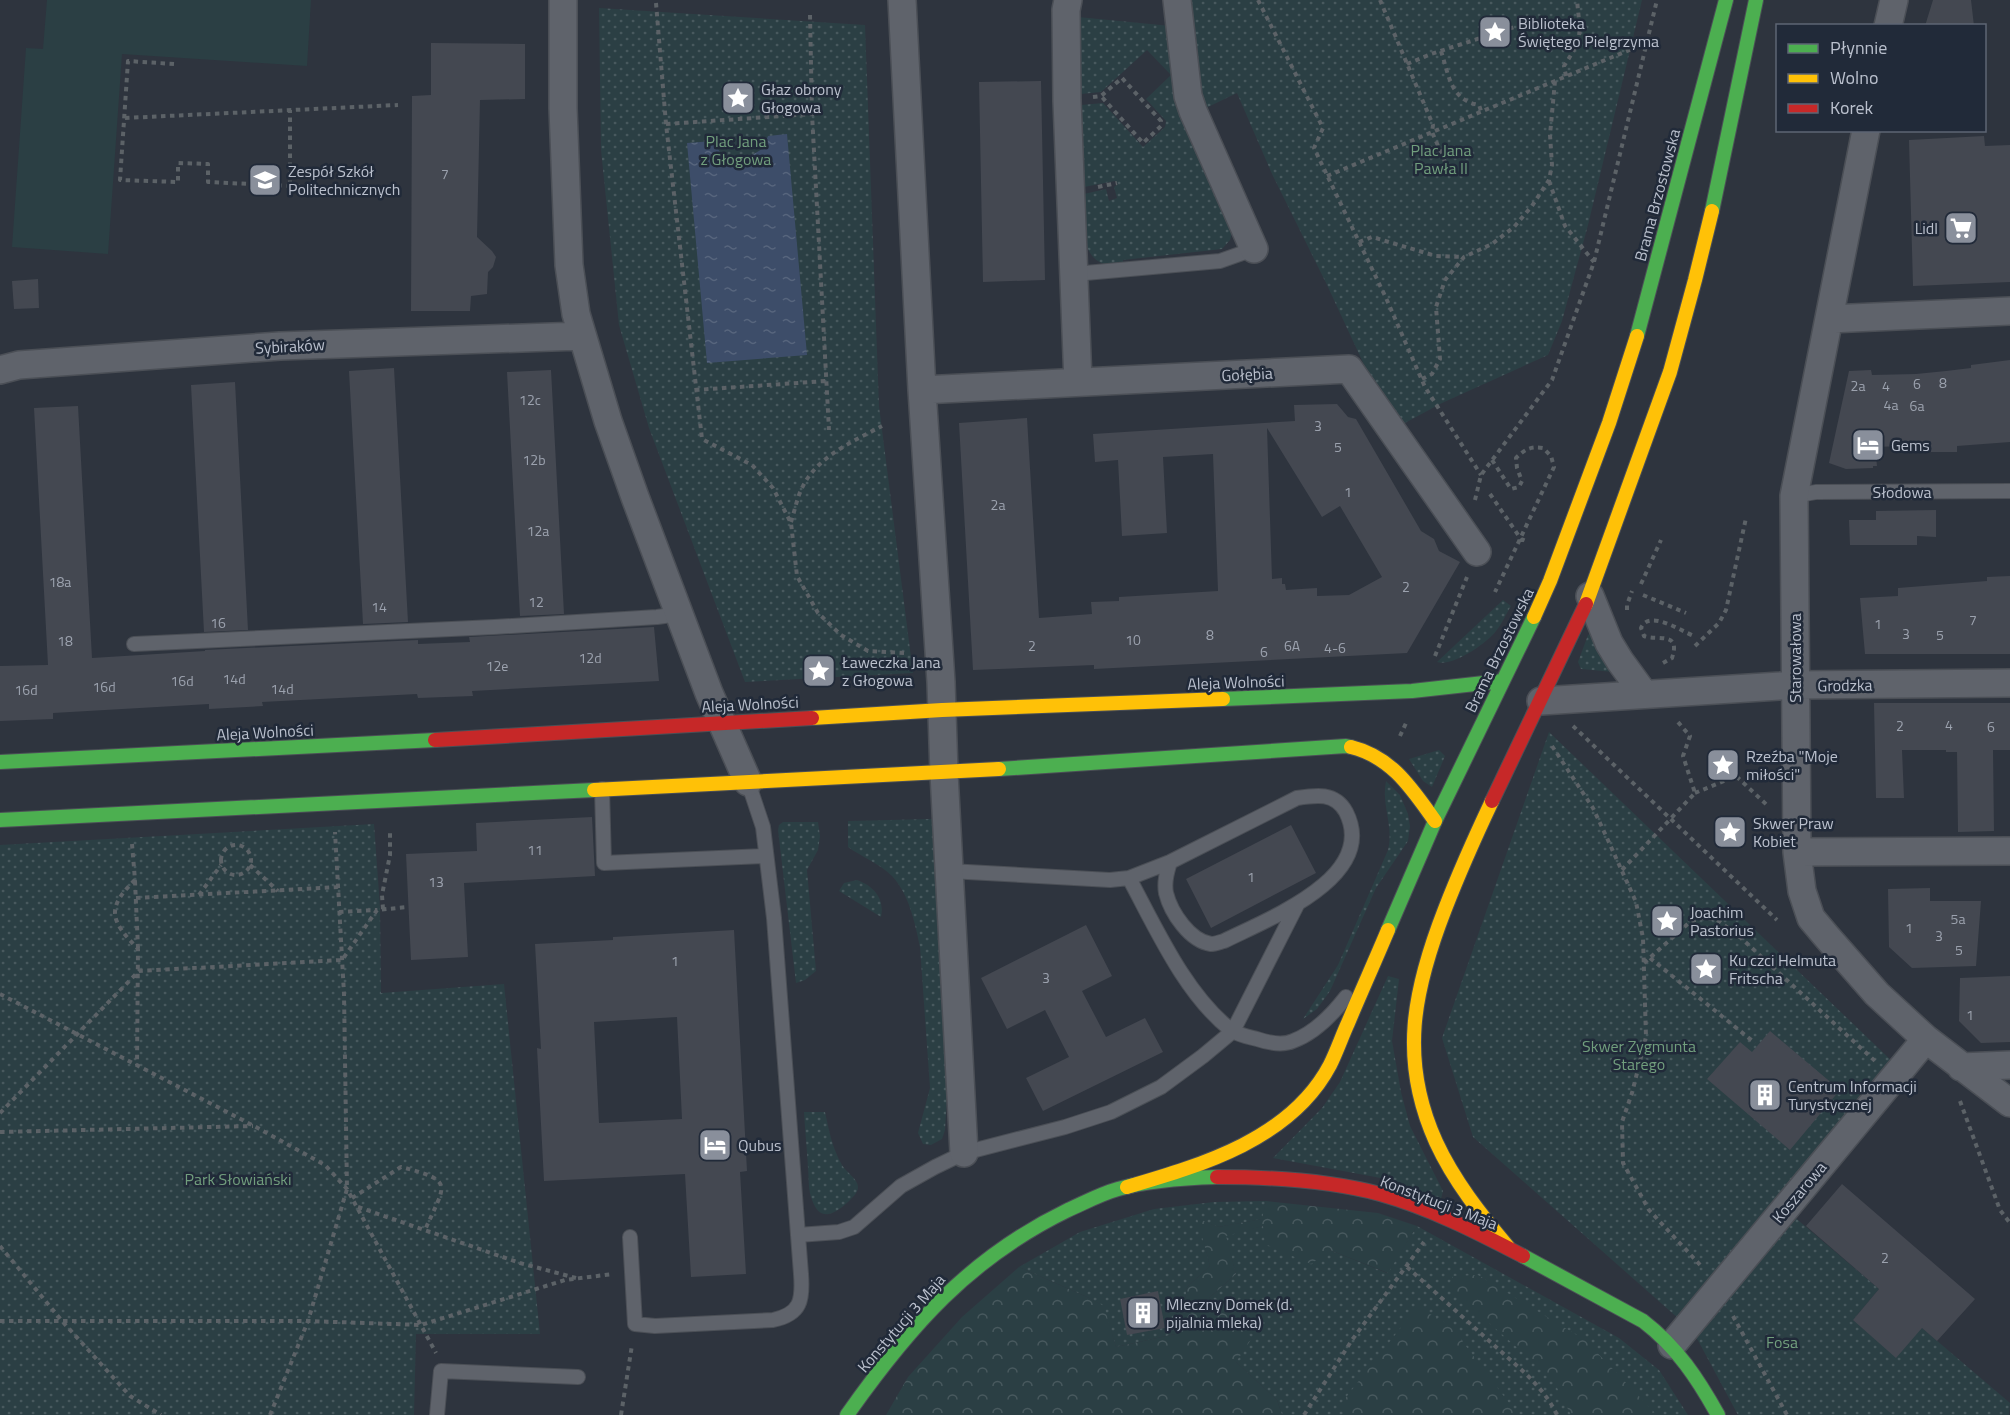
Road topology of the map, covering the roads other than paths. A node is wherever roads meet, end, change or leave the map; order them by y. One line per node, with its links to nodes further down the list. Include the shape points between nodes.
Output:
1 (563, 0): 14 (street, via 569,265)
2 (902, 0): 17 (street)
3 (1068, 0): 11 (street, via 1067,100)
4 (1177, 0): 10 (street, via 1188,96)
5 (1725, 0): 24 (main road, Brama Brzostowska, via 1636,339 1609,423 1550,581)
6 (1756, 0): 21 (main road, via 1702,253 1670,373)
7 (1894, 0): 8 (street)
8 (1888, 24)
9 (1866, 132): 13 (street, Starowałowa)
10 (1254, 249): 11 (lane, via 1220,261)
11 (1074, 274): 16 (street)
12 (2010, 311): 13 (street)
13 (1829, 319): 19 (street, Starowałowa)
14 (581, 336): 15 (street, Sybiraków, via 280,346 19,365); 22 (street)
15 (0, 370)
16 (1078, 382): 17 (street, Gołębia); 20 (street, Gołębia, via 1349,369)
17 (922, 390): 29 (street)
18 (2010, 491): 19 (lane, Słodowa, via 1816,492)
19 (1794, 496): 26 (street, Starowałowa)
20 (1477, 552)
21 (1590, 596): 27 (street, via 1609,643); 28 (main road)
22 (679, 614): 23 (lane, via 505,627); 30 (street)
23 (134, 644)
24 (1502, 681): 29 (main road, Aleja Wolności, via 1412,691); 36 (main road, Brama Brzostowska)
25 (2010, 682): 26 (street, Grodzka)
26 (1795, 685): 27 (street, Grodzka); 38 (street, Starowałowa)
27 (1644, 694): 28 (street, Grodzka)
28 (1541, 701): 54 (main road, via 1492,800 1437,928 1420,983 1414,1020 1416,1078 1429,1127 1457,1183)
29 (942, 710): 30 (main road, Aleja Wolności); 32 (street)
30 (722, 723): 31 (main road, Aleja Wolności); 33 (street)
31 (0, 762)
32 (944, 773): 33 (main road); 36 (main road, via 1346,746 1384,758); 41 (street)
33 (748, 782): 34 (main road); 39 (lane, via 763,827)
34 (602, 789): 35 (main road); 39 (lane, via 604,863)
35 (0, 820)
36 (1435, 821): 44 (main road, Brama Brzostowska)
37 (2010, 851): 38 (street)
38 (1797, 852): 46 (street, Starowałowa, via 1802,891 1811,918 1877,994)
39 (766, 856): 52 (lane)
40 (1170, 862): 42 (lane); 43 (lane, via 1165,877 1170,907 1199,940 1212,944 1224,941); 43 (lane, via 1298,798 1319,794 1331,797 1342,805 1352,823 1353,840 1348,856 1332,878)
41 (949, 872): 42 (lane); 50 (street)
42 (1129, 878): 45 (lane, via 1197,995)
43 (1297, 905): 45 (lane)
44 (1377, 953): 45 (lane, via 1332,1014 1307,1034 1282,1044); 51 (main road, Brama Brzostowska, via 1329,1066 1292,1113 1224,1156)
45 (1233, 1031): 50 (lane, via 1161,1087 1111,1112)
46 (1926, 1039): 48 (street, Starowałowa); 55 (street, Koszarowa)
47 (2010, 1065): 48 (street)
48 (1961, 1067): 49 (street, Starowałowa)
49 (2010, 1103)
50 (964, 1152): 52 (lane, via 901,1186 854,1227)
51 (1127, 1187): 54 (main road, Konstytucji 3 Maja, via 1239,1177 1337,1186 1394,1199); 58 (main road, Konstytucji 3 Maja, via 1059,1213 986,1258 925,1316)
52 (798, 1235): 53 (lane, via 802,1294 795,1311 786,1317 655,1326 635,1324)
53 (630, 1237)
54 (1508, 1247): 55 (main road, Konstytucji 3 Maja, via 1643,1321)
55 (1672, 1345): 59 (main road, Konstytucji 3 Maja)
56 (578, 1377): 57 (lane, via 441,1371)
57 (436, 1415)
58 (848, 1415)
59 (1718, 1415)

